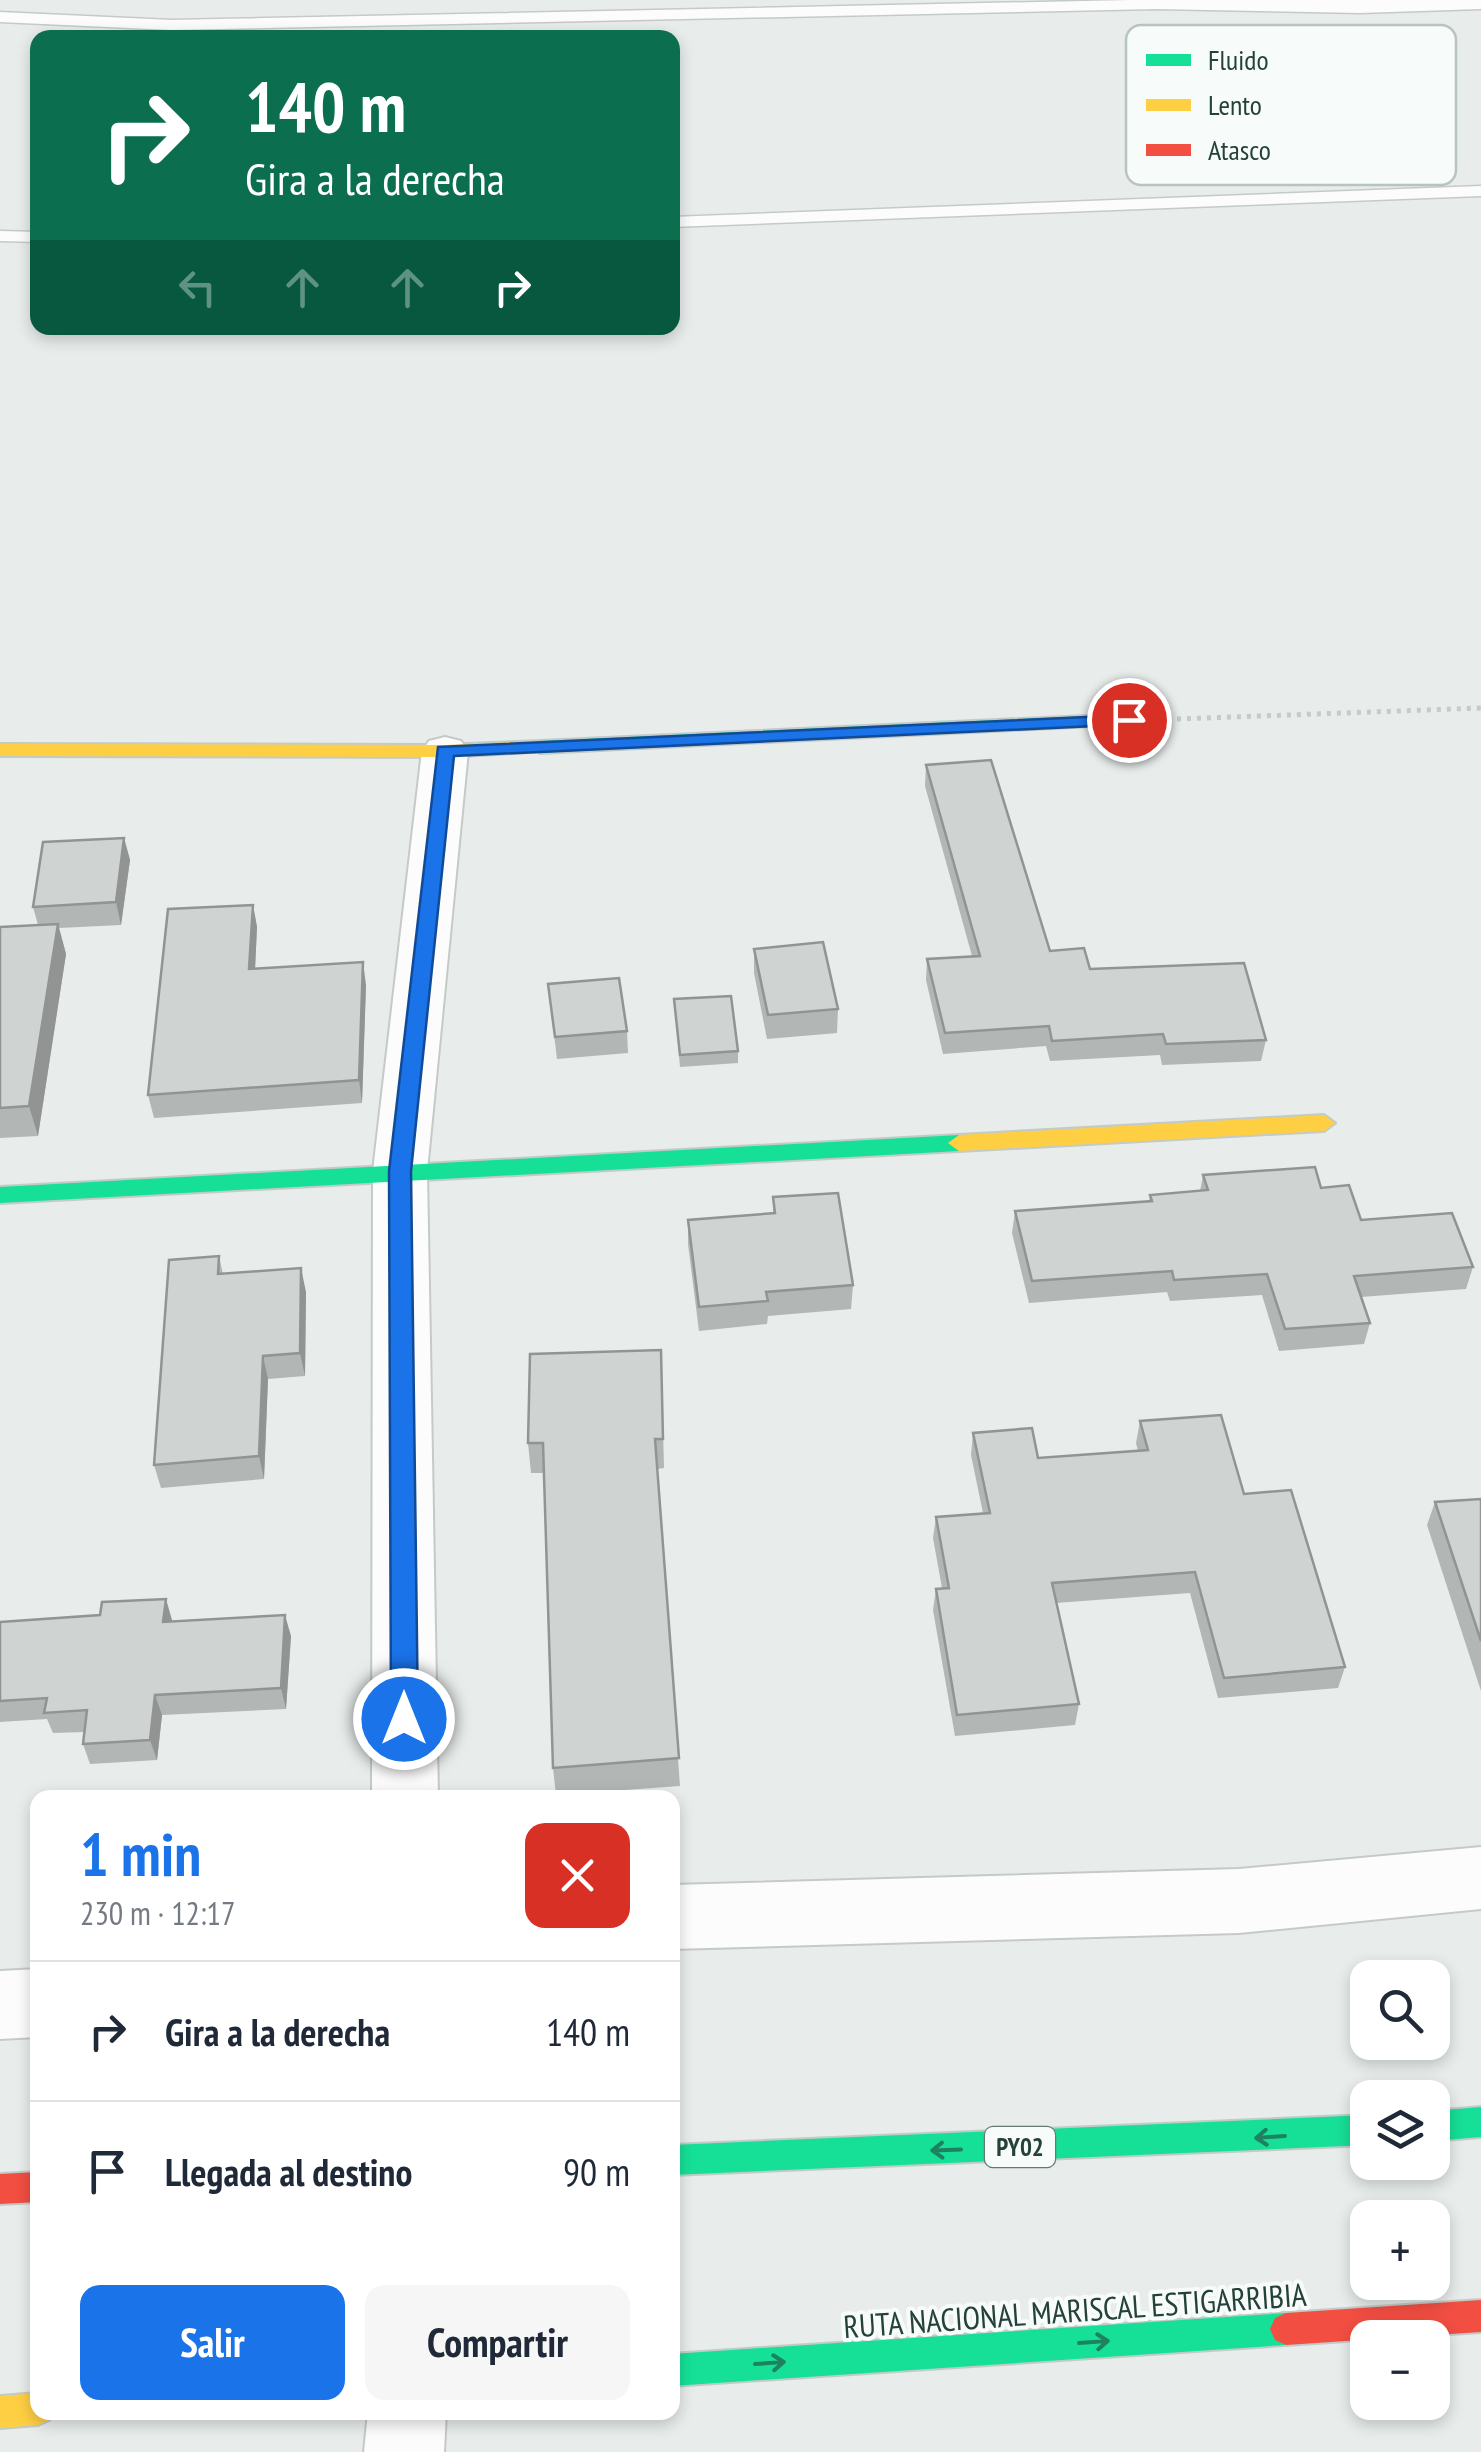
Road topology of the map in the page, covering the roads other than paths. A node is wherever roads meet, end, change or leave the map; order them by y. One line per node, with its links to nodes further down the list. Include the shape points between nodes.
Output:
1 (1481, 4): 2 (lane, via 1156,4 172,26)
2 (0, 16)
3 (1481, 191): 4 (lane)
4 (680, 222)
5 (0, 236): 6 (lane)
6 (30, 237)
7 (1129, 720): 9 (main road)
8 (0, 750): 9 (main road)
9 (445, 751): 11 (street)
10 (1324, 1123): 11 (main road)
11 (400, 1171): 12 (main road); 13 (street)
12 (0, 1196)
13 (405, 1790)
14 (1481, 1878): 15 (street, via 1239,1901)
15 (680, 1917)
16 (30, 2003): 17 (street)
17 (0, 2005)
18 (1481, 2122): 19 (main road)
19 (1450, 2125)
20 (1350, 2131): 21 (main road, PY02, one-way to 21)
21 (680, 2160)
22 (30, 2187): 23 (main road)
23 (0, 2189)
24 (1481, 2316): 25 (main road, RUTA NACIONAL MARISCAL ESTIGARRIBIA, one-way to 24)
25 (680, 2369)
26 (30, 2410): 27 (main road)
27 (0, 2412)
28 (406, 2420): 29 (street)
29 (404, 2452)

